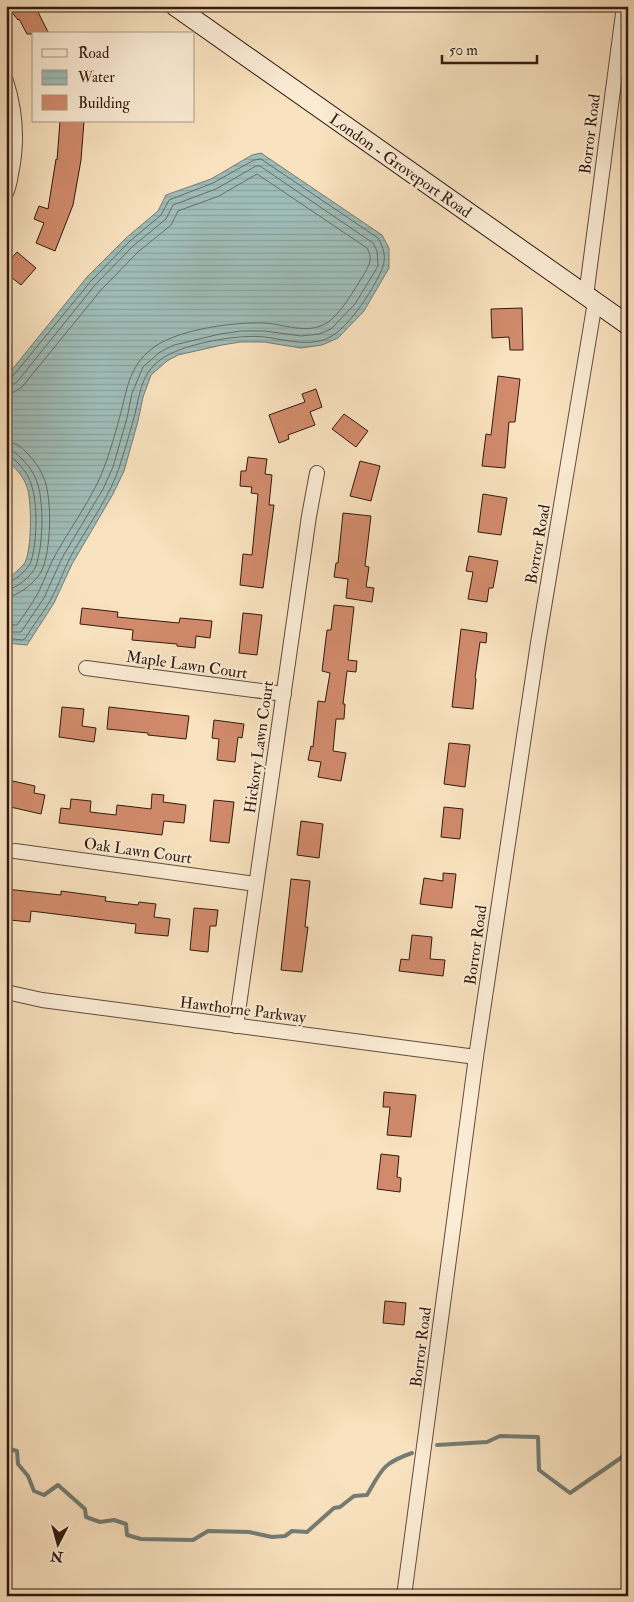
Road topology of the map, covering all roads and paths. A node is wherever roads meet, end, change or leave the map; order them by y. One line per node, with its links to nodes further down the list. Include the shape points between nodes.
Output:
1 (175, 6): 5 (main road, London - Groveport Road)
2 (624, 6): 5 (street, Borror Road)
3 (6, 82): 4 (street, via 16,127 15,155)
4 (6, 193)
5 (591, 299): 6 (main road, London - Groveport Road); 14 (street, Borror Road)
6 (628, 324)
7 (317, 473): 9 (street, Hickory Lawn Court)
8 (86, 668): 9 (street, Maple Lawn Court)
9 (284, 694): 11 (street, Hickory Lawn Court)
10 (15, 851): 11 (street, Oak Lawn Court)
11 (256, 884): 13 (street, Hickory Lawn Court)
12 (6, 992): 13 (street, Hawthorne Parkway, via 42,1000)
13 (236, 1026): 14 (street, Hawthorne Parkway)
14 (476, 1057): 15 (street, Borror Road)
15 (404, 1596)

